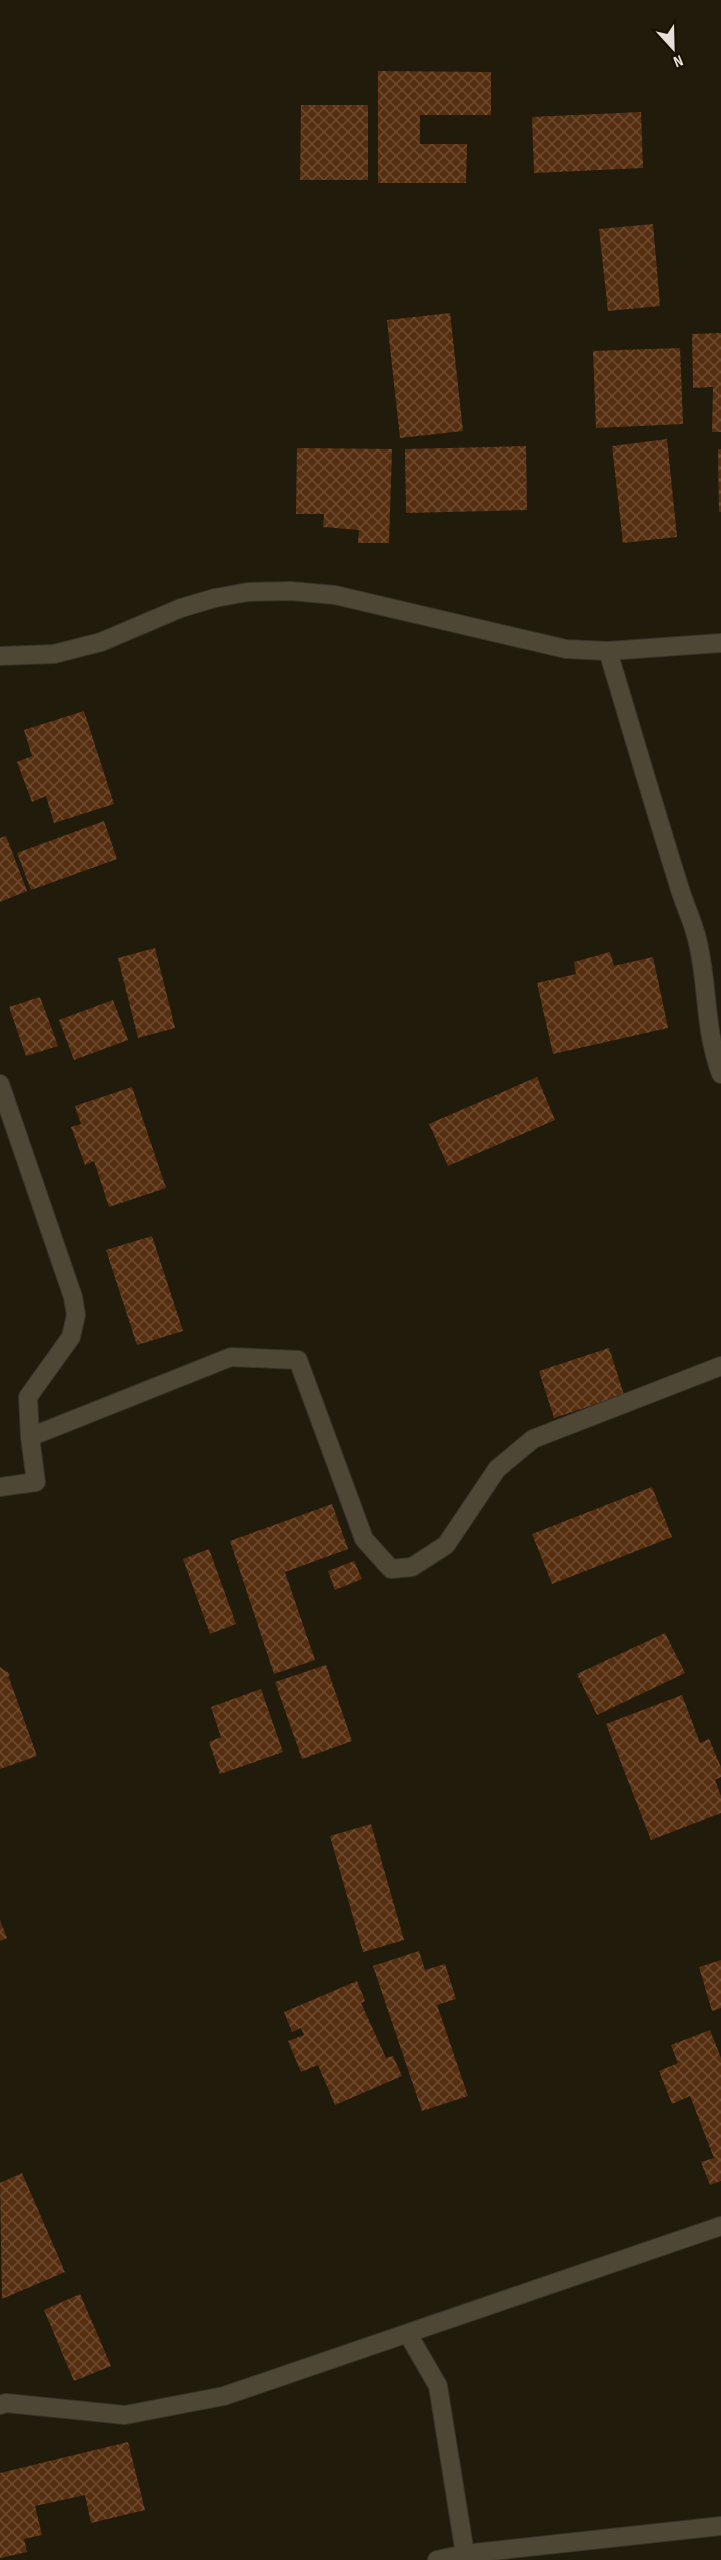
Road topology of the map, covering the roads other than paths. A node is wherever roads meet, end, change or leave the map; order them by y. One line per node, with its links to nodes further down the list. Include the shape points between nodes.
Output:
1 (721, 644): 2 (street)
2 (608, 651): 3 (street, via 566,649 335,595 291,591 215,598 101,642 54,654); 4 (street, via 696,935 711,1049)
3 (0, 656)
4 (721, 1074)
5 (0, 1084): 7 (street, via 76,1315 71,1337 28,1397)
6 (721, 1366): 7 (street, via 533,1439 498,1469 446,1545 412,1567 391,1569 364,1539 298,1360 231,1357)
7 (30, 1437): 8 (street, via 36,1482)
8 (0, 1487)
9 (721, 2226): 10 (street)
10 (408, 2334): 11 (street, via 224,2396 125,2415); 13 (street, via 438,2386)
11 (0, 2405)
12 (721, 2526): 13 (street)
13 (465, 2557): 14 (street)
14 (437, 2560)

